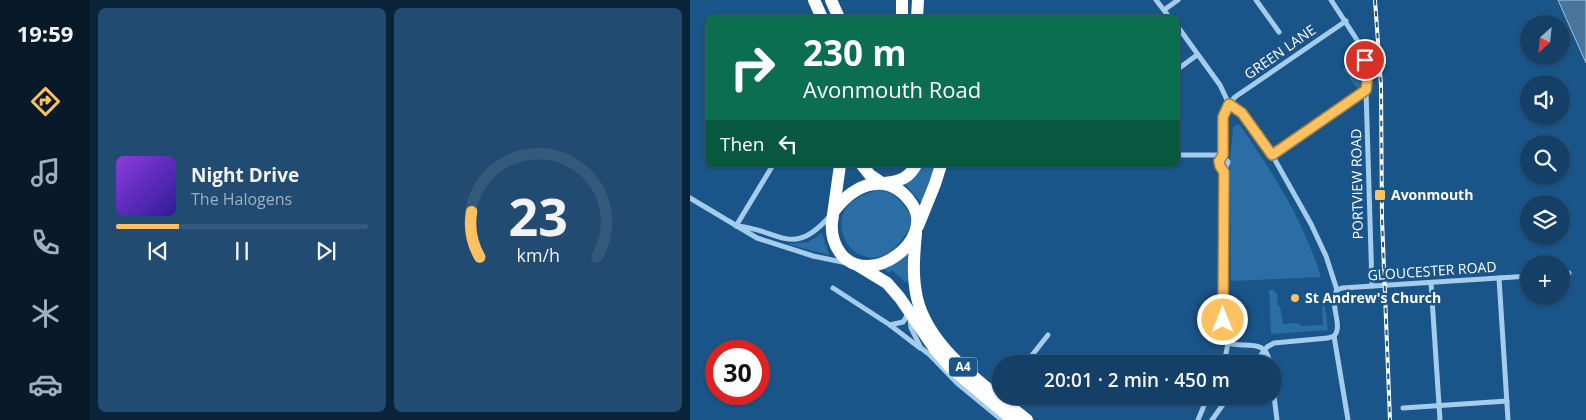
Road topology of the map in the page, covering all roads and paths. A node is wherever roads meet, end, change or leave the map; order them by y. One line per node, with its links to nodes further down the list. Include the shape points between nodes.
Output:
1 (814, 0): 10 (highway)
2 (831, 0): 11 (highway)
3 (902, 0): 12 (highway)
4 (918, 0): 13 (highway)
5 (1156, 0): 9 (street)
6 (1178, 0): 9 (street)
7 (1256, 0): 17 (street)
8 (1331, 0): 15 (street, PORTVIEW ROAD)
9 (1164, 10): 14 (street)
10 (821, 15)
11 (838, 15)
12 (902, 15)
13 (917, 15)
14 (1168, 15)
15 (1346, 21): 20 (street, PORTVIEW ROAD, via 1363,52 1368,73); 21 (street, GREEN LANE)
16 (1180, 30): 18 (street)
17 (1279, 32)
18 (1197, 55): 19 (street); 21 (street)
19 (1180, 68)
20 (1366, 90): 24 (street); 39 (street, PORTVIEW ROAD)
21 (1229, 104): 23 (street, via 1223,117); 24 (street, via 1242,113)
22 (1180, 155): 23 (street)
23 (1223, 155): 46 (street, via 1228,162 1224,172 1224,335)
24 (1272, 155): 41 (street, via 1311,224)
25 (772, 167): 33 (street)
26 (840, 167): 32 (highway)
27 (864, 167): 30 (highway)
28 (914, 167): 30 (highway, via 901,181)
29 (940, 167): 34 (highway, A4)
30 (883, 183): 32 (highway, via 870,184 855,191); 34 (highway, via 908,198 917,213)
31 (690, 198): 33 (street)
32 (833, 212): 33 (street, via 815,232 799,239); 35 (highway, via 833,239 840,253)
33 (736, 226): 35 (street, via 747,234 785,248)
34 (917, 229): 35 (highway, via 892,259 870,266); 53 (highway, A4, via 914,283 923,317 950,355)
35 (856, 265): 42 (highway, A4, via 887,283)
36 (1520, 277): 37 (street, GLOUCESTER ROAD)
37 (1499, 278): 38 (street, GLOUCESTER ROAD); 54 (street)
38 (1431, 283): 39 (street, GLOUCESTER ROAD); 59 (street)
39 (1372, 286): 41 (street, GLOUCESTER ROAD)
40 (833, 288): 43 (street)
41 (1337, 290): 45 (street, via 1334,298 1338,329)
42 (909, 313): 43 (street, via 903,322); 47 (street, via 911,328); 62 (highway, A4, via 951,368)
43 (890, 325): 47 (street)
44 (1048, 335): 49 (street)
45 (1334, 336): 48 (street, via 1274,343); 67 (street)
46 (1228, 343): 48 (street, via 1252,344); 50 (street)
47 (921, 348): 61 (street)
48 (1264, 351): 51 (street); 52 (street)
49 (1032, 355)
50 (1226, 355)
51 (1261, 355)
52 (1266, 355)
53 (992, 389)
54 (1507, 401): 59 (street); 69 (street)
55 (1011, 405): 63 (highway, A4)
56 (1204, 405): 64 (street)
57 (1223, 405): 65 (street)
58 (1275, 405): 66 (street)
59 (1439, 405): 60 (street); 68 (street)
60 (1404, 408)
61 (1002, 420)
62 (1013, 420)
63 (1027, 420)
64 (1198, 420)
65 (1212, 420)
66 (1277, 420)
67 (1348, 420)
68 (1440, 420)
69 (1508, 420)

